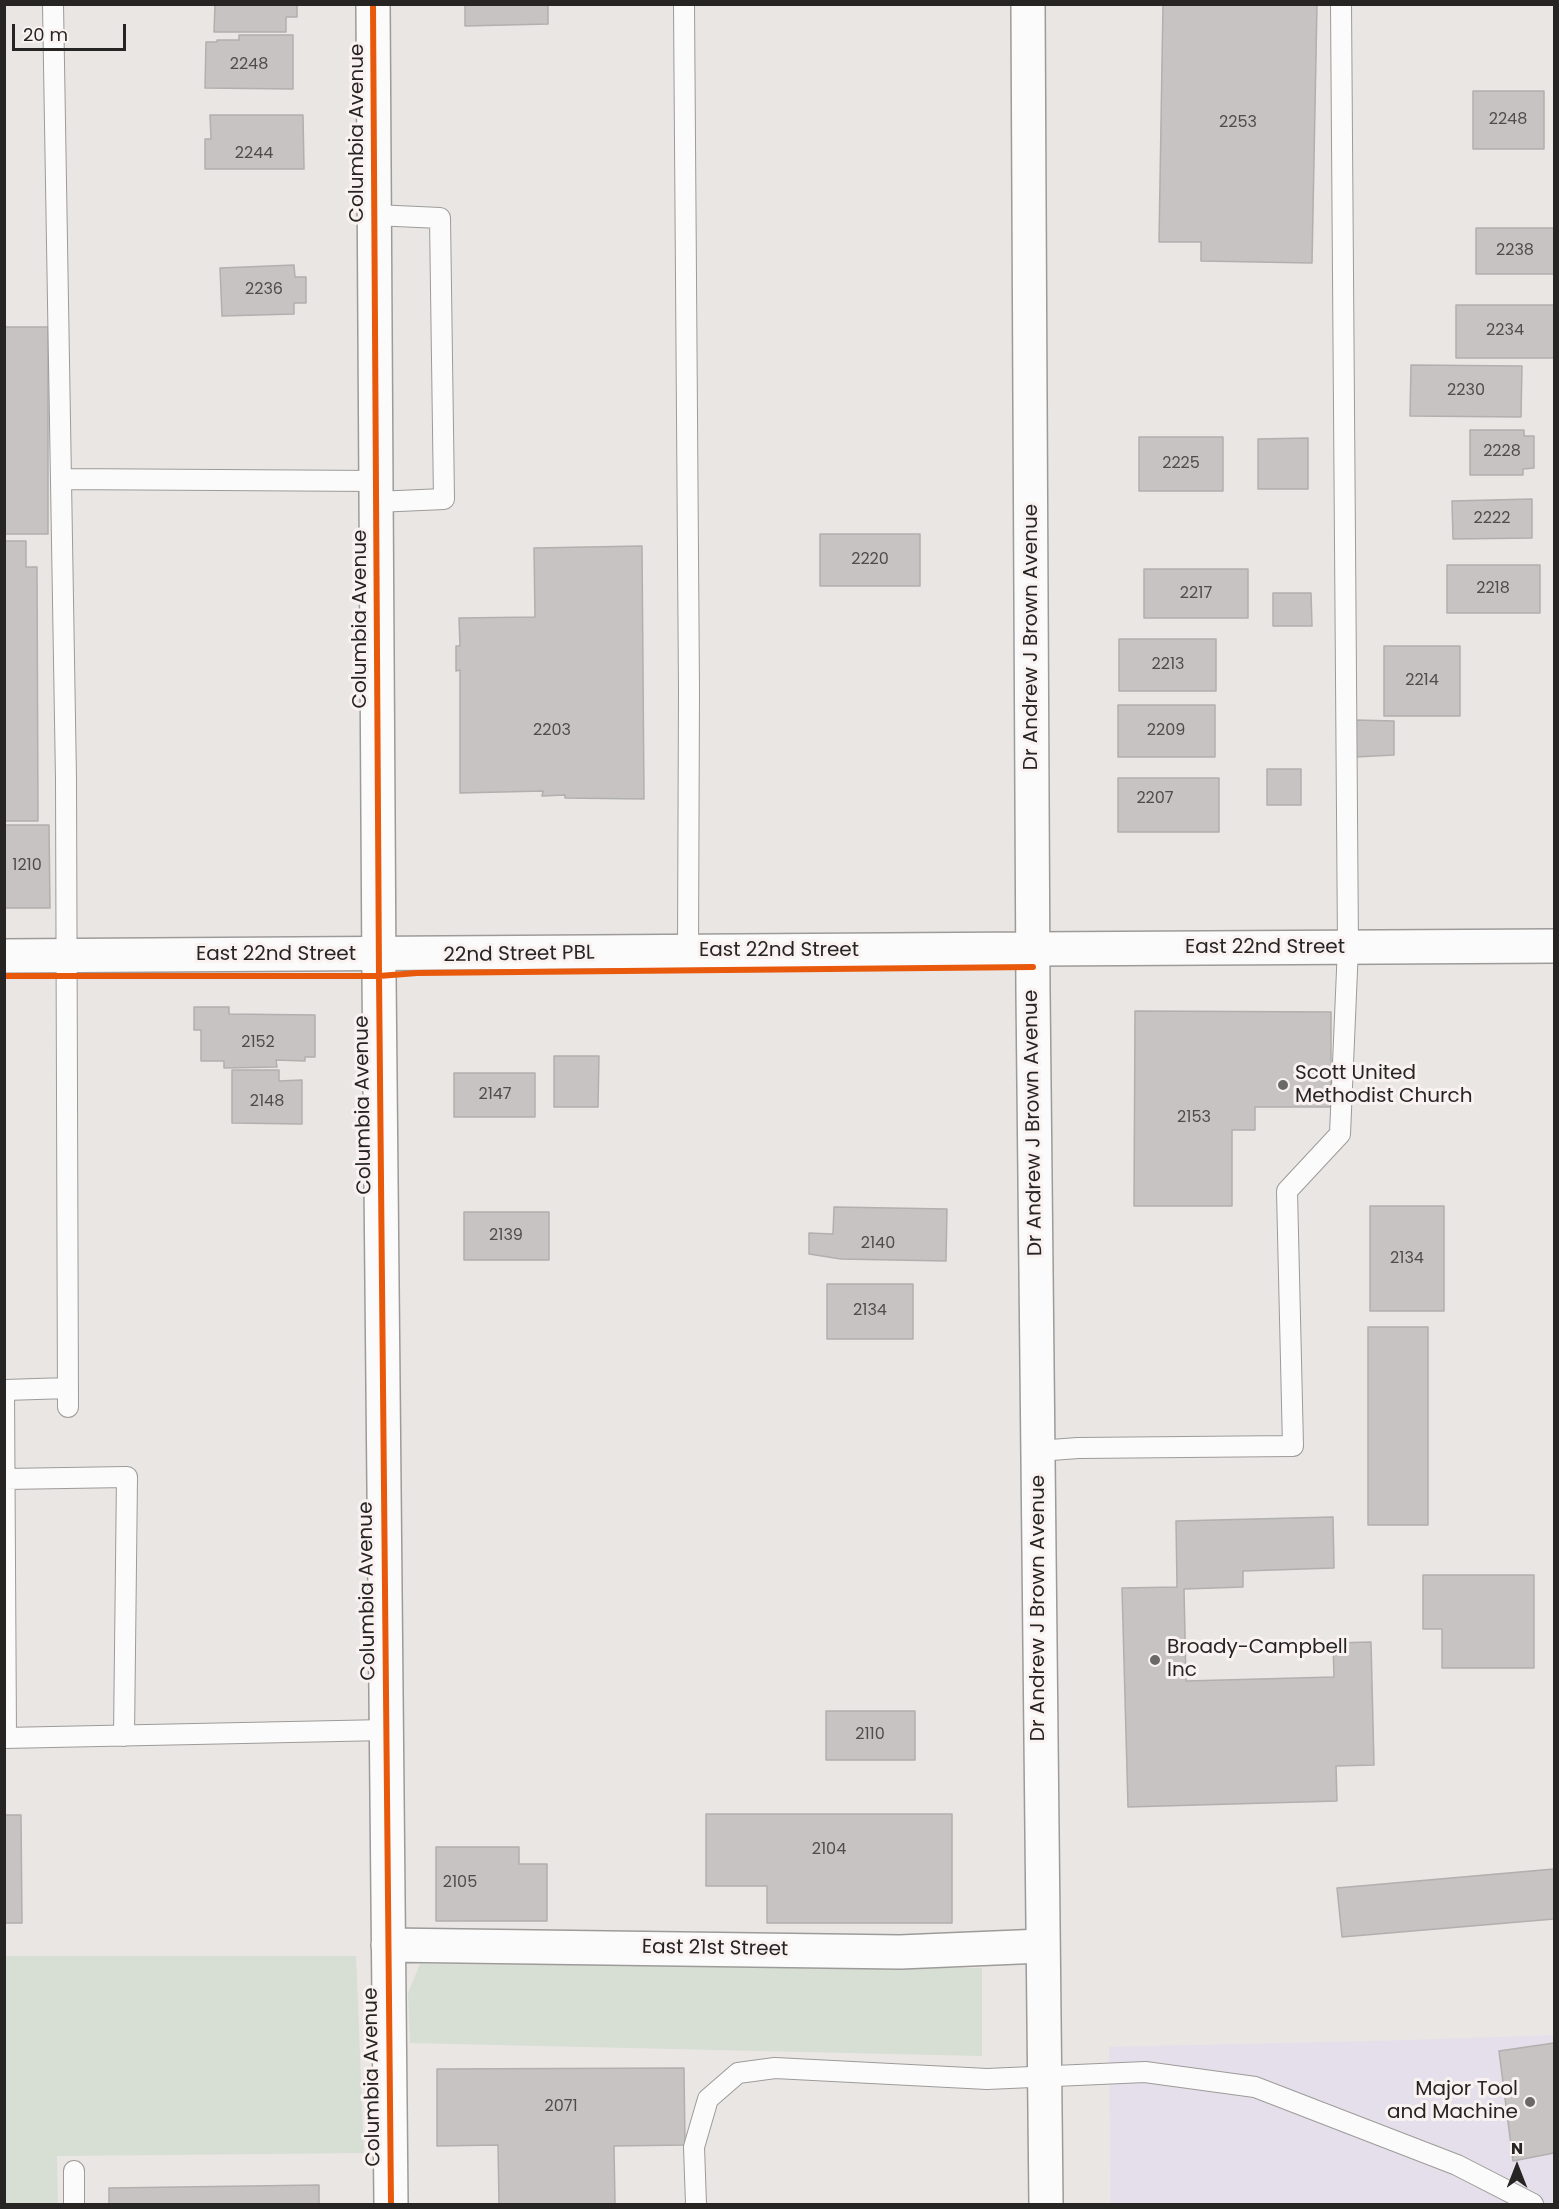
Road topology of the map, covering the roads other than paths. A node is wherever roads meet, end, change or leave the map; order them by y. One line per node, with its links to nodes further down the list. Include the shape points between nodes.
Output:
1 (53, 4): 7 (lane)
2 (373, 4): 6 (street, Columbia Avenue)
3 (684, 4): 12 (lane)
4 (1028, 4): 11 (street, Dr Andrew J Brown Avenue)
5 (1341, 4): 10 (lane)
6 (375, 215): 8 (street, Columbia Avenue); 8 (lane, via 440,218 444,499)
7 (61, 479): 8 (lane); 15 (lane)
8 (376, 491): 13 (street, Columbia Avenue)
9 (1554, 946): 10 (street, East 22nd Street)
10 (1348, 947): 11 (street, East 22nd Street); 17 (lane, via 1340,1134 1287,1191 1293,1446)
11 (1033, 949): 12 (street, East 22nd Street); 17 (street, Dr Andrew J Brown Avenue)
12 (688, 951): 13 (street, East 22nd Street)
13 (379, 954): 15 (street, East 22nd Street); 19 (street, Columbia Avenue)
14 (4, 956): 15 (street, East 22nd Street)
15 (66, 956): 16 (lane, via 68,1398)
16 (5, 1390): 18 (lane)
17 (1038, 1451): 23 (street, Dr Andrew J Brown Avenue)
18 (5, 1479): 20 (lane, via 127,1477); 21 (lane)
19 (386, 1731): 20 (lane); 22 (street, Columbia Avenue)
20 (124, 1736): 21 (lane)
21 (5, 1738)
22 (388, 1945): 23 (street, East 21st Street, via 900,1952); 27 (street, Columbia Avenue)
23 (1042, 1946): 24 (street, Dr Andrew J Brown Avenue)
24 (1045, 2078): 28 (lane, via 987,2079 775,2067 738,2073 708,2099 694,2147); 29 (street, Dr Andrew J Brown Avenue); 30 (lane, via 1145,2072 1256,2087 1457,2165)
25 (74, 2170): 26 (lane)
26 (74, 2205)
27 (391, 2205)
28 (696, 2205)
29 (1046, 2205)
30 (1533, 2205)

